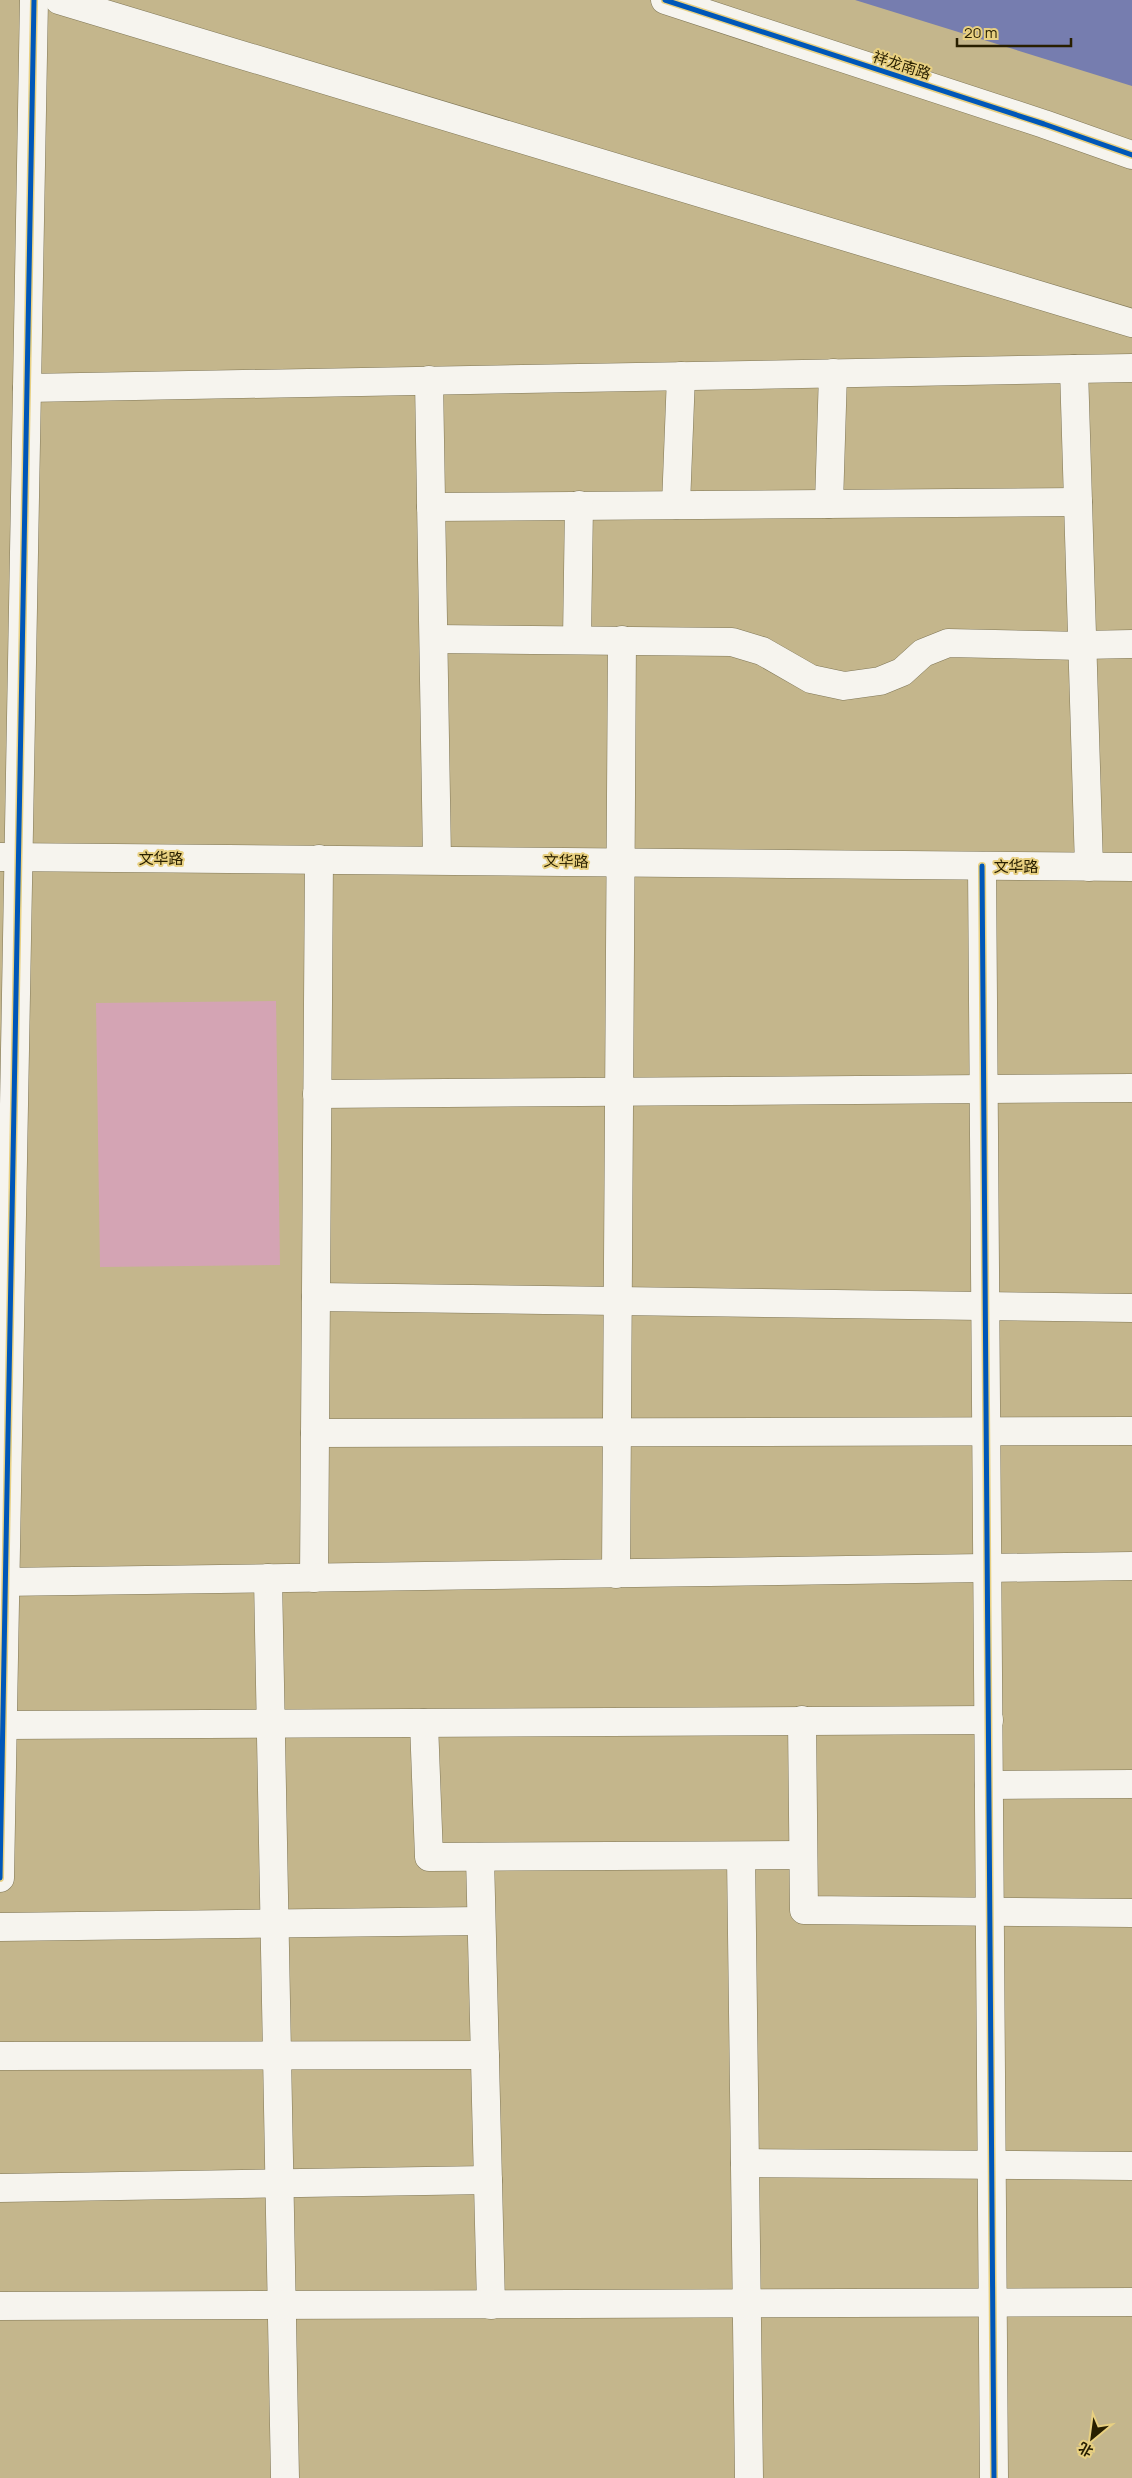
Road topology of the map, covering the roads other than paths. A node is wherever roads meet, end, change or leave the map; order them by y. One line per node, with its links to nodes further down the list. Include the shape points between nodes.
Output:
1 (34, 0): 11 (street)
2 (59, 0): 5 (street)
3 (664, 0): 4 (street, 祥龙南路)
4 (1132, 155)
5 (1132, 323)
6 (1132, 368): 7 (street)
7 (1074, 369): 8 (street); 12 (street)
8 (833, 373): 9 (street); 13 (street)
9 (681, 376): 10 (street); 15 (street)
10 (429, 380): 11 (street); 16 (street)
11 (27, 388): 22 (street)
12 (1078, 502): 13 (street); 21 (street)
13 (829, 504): 15 (street)
14 (580, 505): 15 (street); 16 (street); 18 (street)
15 (676, 505)
16 (431, 507): 17 (street)
17 (434, 639): 18 (street); 24 (street)
18 (577, 639): 19 (street)
19 (622, 640): 21 (street, via 732,642 762,651 811,679 844,686 880,681 902,672 923,653 948,643); 25 (street)
20 (1132, 644): 21 (street)
21 (1082, 645): 27 (street)
22 (9, 857): 23 (street, 文华路); 46 (street)
23 (318, 859): 24 (street, 文华路); 32 (street)
24 (437, 859): 25 (street, 文华路)
25 (621, 862): 26 (street, 文华路); 31 (street)
26 (982, 866): 27 (street, 文华路); 30 (street)
27 (1088, 867): 28 (street, 文华路)
28 (1132, 867)
29 (1132, 1088): 30 (street)
30 (984, 1089): 31 (street); 35 (street)
31 (619, 1092): 32 (street); 34 (street)
32 (317, 1094): 33 (street)
33 (316, 1297): 34 (street); 40 (street)
34 (618, 1301): 35 (street); 39 (street)
35 (985, 1306): 36 (street); 37 (street)
36 (1132, 1308)
37 (986, 1431): 38 (street); 39 (street); 42 (street)
38 (1132, 1431)
39 (617, 1432): 40 (street); 43 (street)
40 (315, 1433): 45 (street)
41 (1132, 1566): 42 (street)
42 (987, 1568): 43 (street); 48 (street)
43 (616, 1574): 45 (street)
44 (268, 1578): 45 (street); 46 (street); 50 (street)
45 (314, 1578)
46 (3, 1582): 51 (street)
47 (802, 1720): 48 (street); 49 (street); 54 (street)
48 (989, 1720): 53 (street)
49 (424, 1722): 50 (street); 56 (street, via 430,1857)
50 (271, 1723): 51 (street); 61 (street)
51 (3, 1724): 57 (street)
52 (1132, 1784): 53 (street)
53 (989, 1785): 58 (street)
54 (803, 1855): 55 (street); 58 (street, via 804,1910)
55 (741, 1856): 56 (street); 66 (street)
56 (480, 1857): 60 (street)
57 (0, 1878)
58 (990, 1912): 59 (street); 67 (street)
59 (1132, 1913)
60 (482, 1921): 61 (street); 63 (street)
61 (275, 1924): 62 (street); 65 (street)
62 (0, 1927)
63 (485, 2055): 65 (street); 69 (street)
64 (0, 2056): 65 (street)
65 (277, 2056): 70 (street)
66 (745, 2164): 67 (street); 74 (street)
67 (992, 2165): 68 (street); 72 (street)
68 (1132, 2166)
69 (488, 2180): 70 (street); 76 (street)
70 (280, 2184): 71 (street); 75 (street)
71 (0, 2188)
72 (993, 2302): 73 (street); 74 (street); 80 (street)
73 (1132, 2302)
74 (747, 2303): 76 (street); 79 (street)
75 (282, 2305): 76 (street); 77 (street); 78 (street)
76 (491, 2305)
77 (0, 2306)
78 (285, 2478)
79 (749, 2478)
80 (994, 2478)

